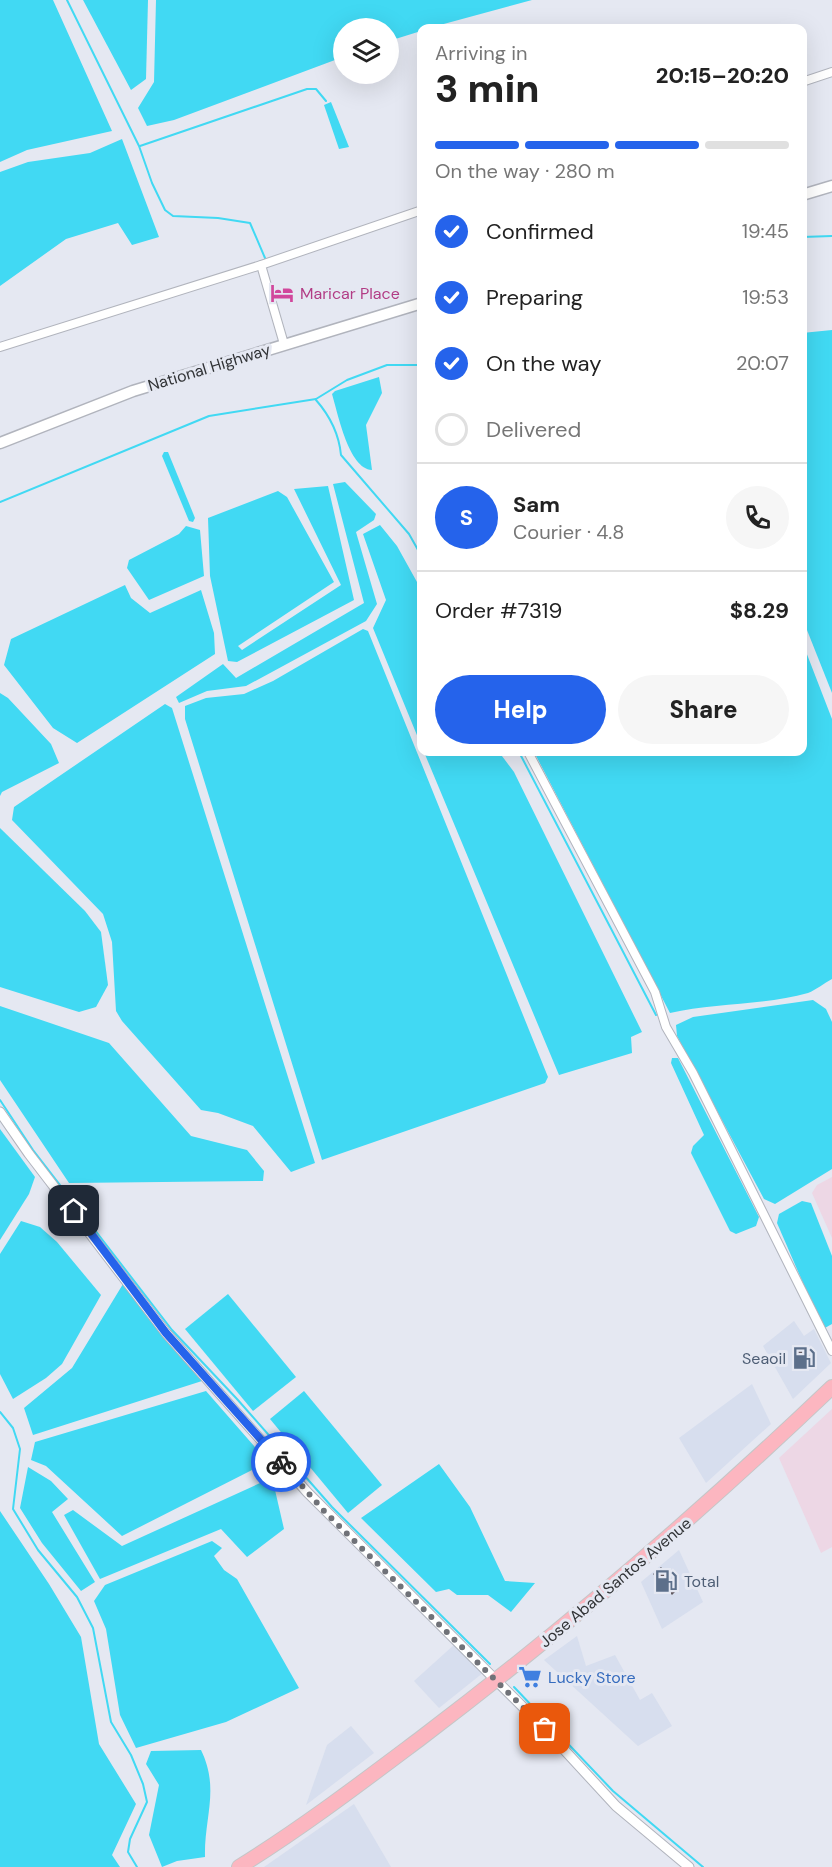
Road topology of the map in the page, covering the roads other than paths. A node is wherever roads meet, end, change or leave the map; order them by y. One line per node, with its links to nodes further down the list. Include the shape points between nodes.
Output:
1 (832, 72): 2 (street)
2 (807, 80)
3 (832, 186): 4 (main road)
4 (807, 194)
5 (417, 212): 6 (street)
6 (261, 265): 8 (street); 9 (street)
7 (417, 304): 8 (main road, National Highway)
8 (285, 344): 10 (main road, National Highway, via 133,391)
9 (0, 347)
10 (0, 443)
11 (530, 756): 13 (street, via 655,992 666,1027 693,1073)
12 (0, 1112): 15 (street, via 166,1333 325,1512)
13 (832, 1351)
14 (832, 1387): 15 (highway, Jose Abad Santos Avenue, via 650,1555)
15 (497, 1680): 16 (highway, Jose Abad Santos Avenue, via 331,1805); 17 (street, via 616,1806)
16 (239, 1867)
17 (689, 1867)

